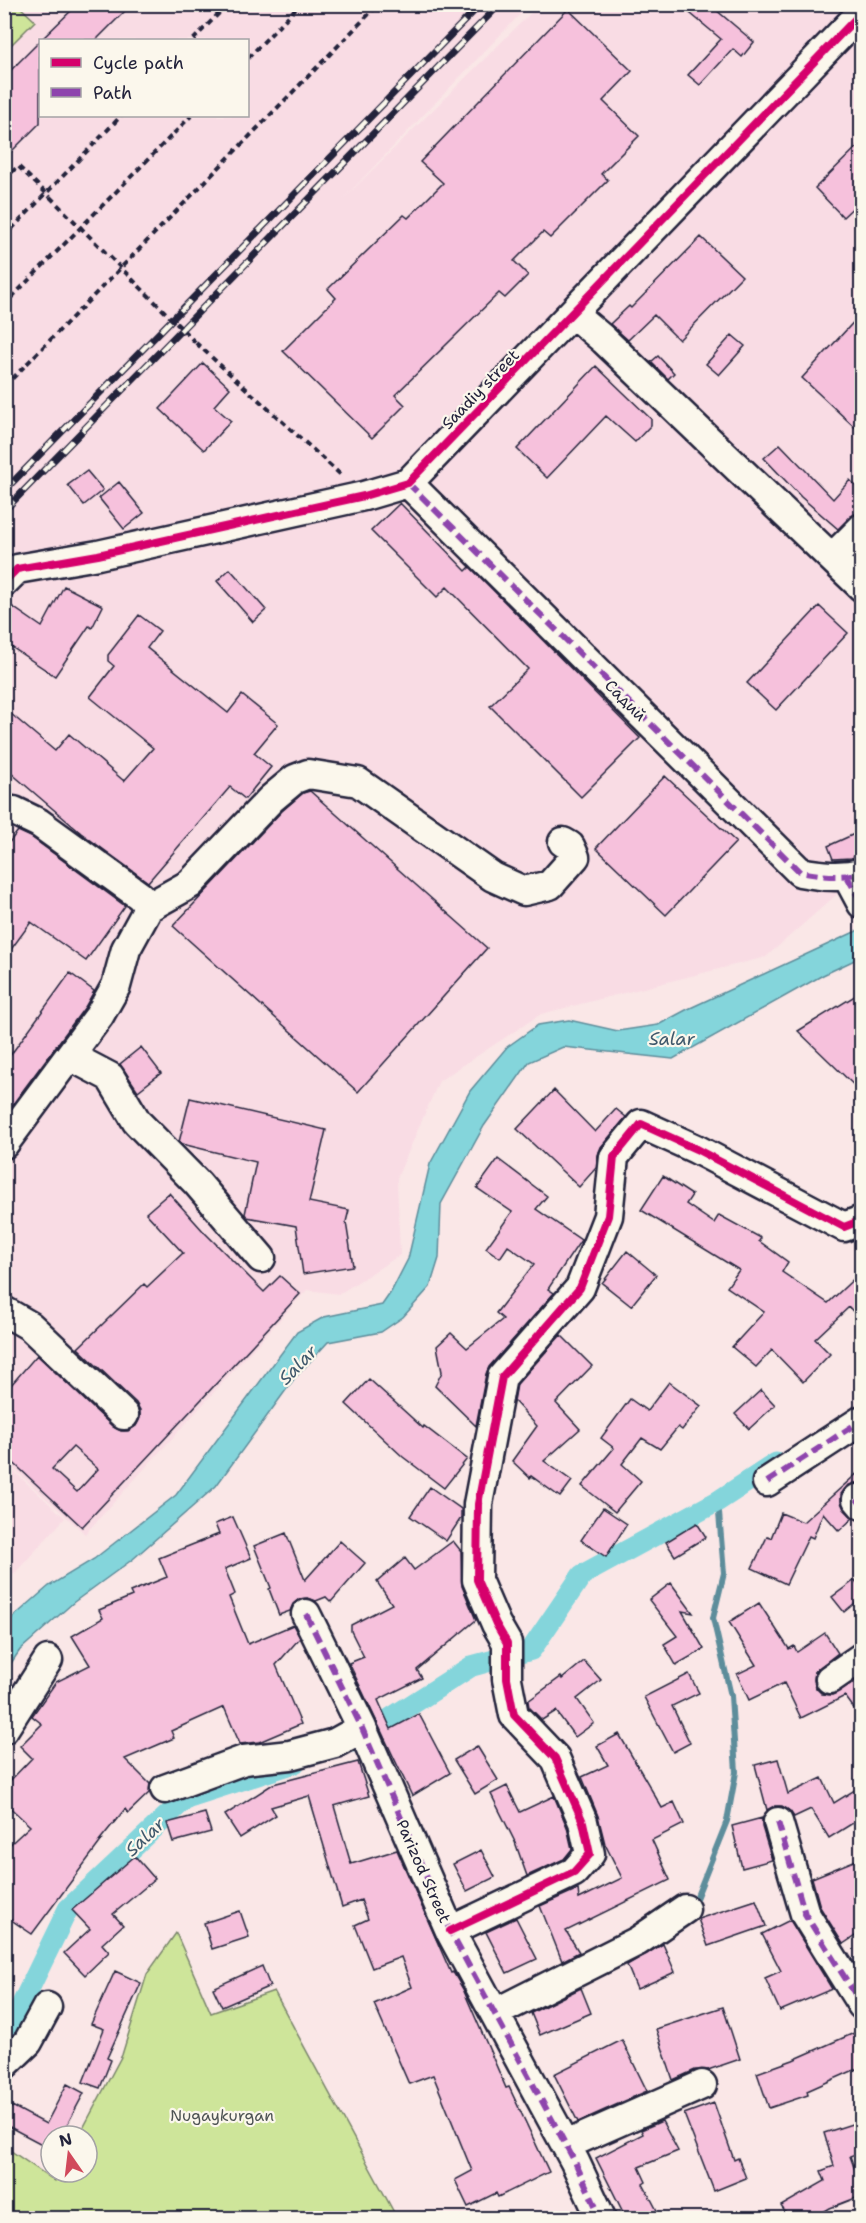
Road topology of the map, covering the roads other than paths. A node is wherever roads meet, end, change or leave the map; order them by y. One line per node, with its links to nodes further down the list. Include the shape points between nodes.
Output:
1 (861, 12): 2 (street, Saadiy street)
2 (572, 313): 3 (street, Saadiy street); 5 (street)
3 (408, 483): 6 (street, Saadiy street, via 98,555 17,569); 10 (street, Садий, via 800,872 826,877)
4 (861, 528): 5 (street)
5 (832, 558): 7 (street)
6 (4, 582)
7 (861, 587)
8 (4, 811): 12 (street, via 39,823 140,896)
9 (563, 842): 12 (street, via 576,857 550,885 524,891 493,877 357,782 308,774 295,779 271,799 190,884)
10 (854, 875): 11 (street)
11 (861, 904)
12 (148, 907): 13 (street, via 126,949 116,986)
13 (70, 1056): 14 (street); 16 (street, via 110,1077 137,1122 197,1183)
14 (4, 1144)
15 (861, 1220): 30 (street, via 844,1227 696,1149 641,1125 614,1157 608,1216 580,1288 502,1377 478,1504 477,1580 507,1643 507,1679 514,1715 555,1758 583,1822 590,1854 574,1872)
16 (261, 1258)
17 (4, 1311): 18 (street, via 30,1326)
18 (124, 1415)
19 (861, 1419): 20 (street)
20 (767, 1482)
21 (306, 1614): 26 (street, Parizod Street)
22 (861, 1657): 24 (street)
23 (48, 1660): 25 (street)
24 (830, 1679)
25 (4, 1729)
26 (366, 1739): 27 (street, via 244,1760); 30 (street, Parizod Street)
27 (165, 1789)
28 (778, 1822): 31 (street, via 805,1914)
29 (685, 1909): 33 (street, via 638,1941)
30 (450, 1931): 33 (street, Parizod Street)
31 (861, 2005)
32 (47, 2007): 34 (street, via 28,2042)
33 (495, 2013): 36 (street, Parizod Street)
34 (4, 2066)
35 (702, 2085): 36 (street)
36 (566, 2145): 37 (street, Parizod Street)
37 (601, 2218)

